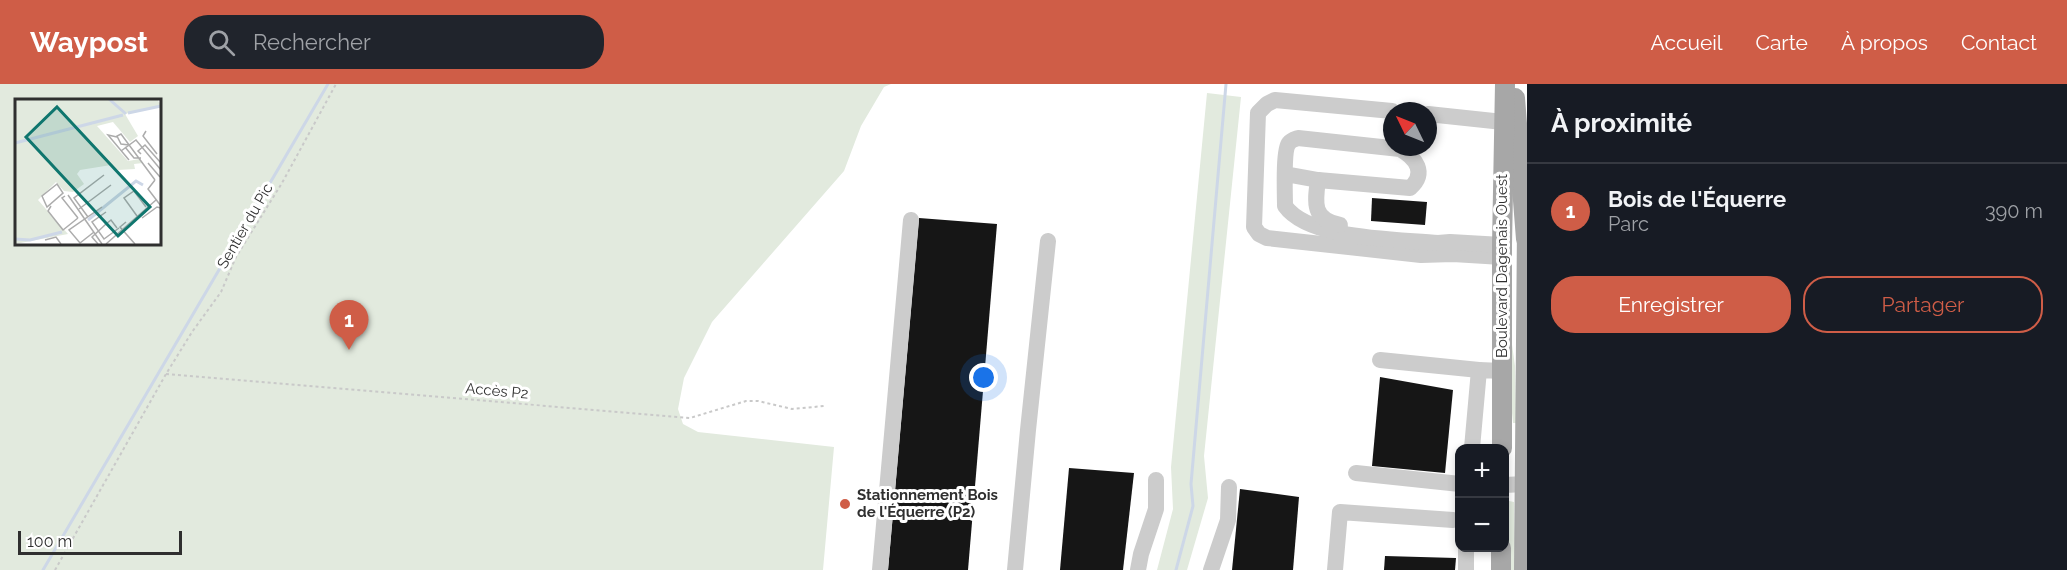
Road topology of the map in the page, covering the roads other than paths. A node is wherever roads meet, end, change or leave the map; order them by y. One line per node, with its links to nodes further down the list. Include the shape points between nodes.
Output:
1 (1505, 84): 5 (main road, Boulevard Dagenais Ouest)
2 (1516, 84): 13 (main road, Boulevard Dagenais Ouest)
3 (1383, 110): 12 (lane, via 1275,100 1267,104 1258,113 1254,227 1259,234 1420,255)
4 (1437, 115): 5 (lane)
5 (1503, 122): 12 (main road, Boulevard Dagenais Ouest)
6 (1285, 174): 7 (lane); 7 (lane, via 1287,145 1298,138 1400,149 1413,159 1418,176 1410,188); 11 (lane, via 1285,206 1296,217 1318,227 1342,234)
7 (1318, 180): 11 (lane, via 1318,214 1333,224 1437,236)
8 (911, 220): 28 (lane)
9 (1527, 227): 13 (main road, Boulevard Dagenais Ouest)
10 (1048, 241): 29 (lane)
11 (1450, 242): 12 (lane)
12 (1502, 256): 13 (lane); 16 (main road, Boulevard Dagenais Ouest)
13 (1526, 257): 22 (main road, Boulevard Dagenais Ouest)
14 (1380, 360): 15 (lane)
15 (1479, 370): 16 (lane); 17 (lane)
16 (1502, 371): 18 (main road, Boulevard Dagenais Ouest)
17 (1472, 444)
18 (1502, 444)
19 (1356, 473): 21 (lane)
20 (1156, 480): 30 (lane, via 1156,509)
21 (1455, 483)
22 (1526, 484): 23 (lane); 35 (main road, Boulevard Dagenais Ouest)
23 (1509, 485)
24 (1229, 487): 31 (lane, via 1228,520)
25 (1453, 520): 32 (lane, via 1340,512)
26 (1466, 552): 33 (lane)
27 (1501, 552): 34 (main road)
28 (880, 570)
29 (1015, 570)
30 (1138, 570)
31 (1211, 570)
32 (1335, 570)
33 (1466, 570)
34 (1501, 570)
35 (1524, 570)

